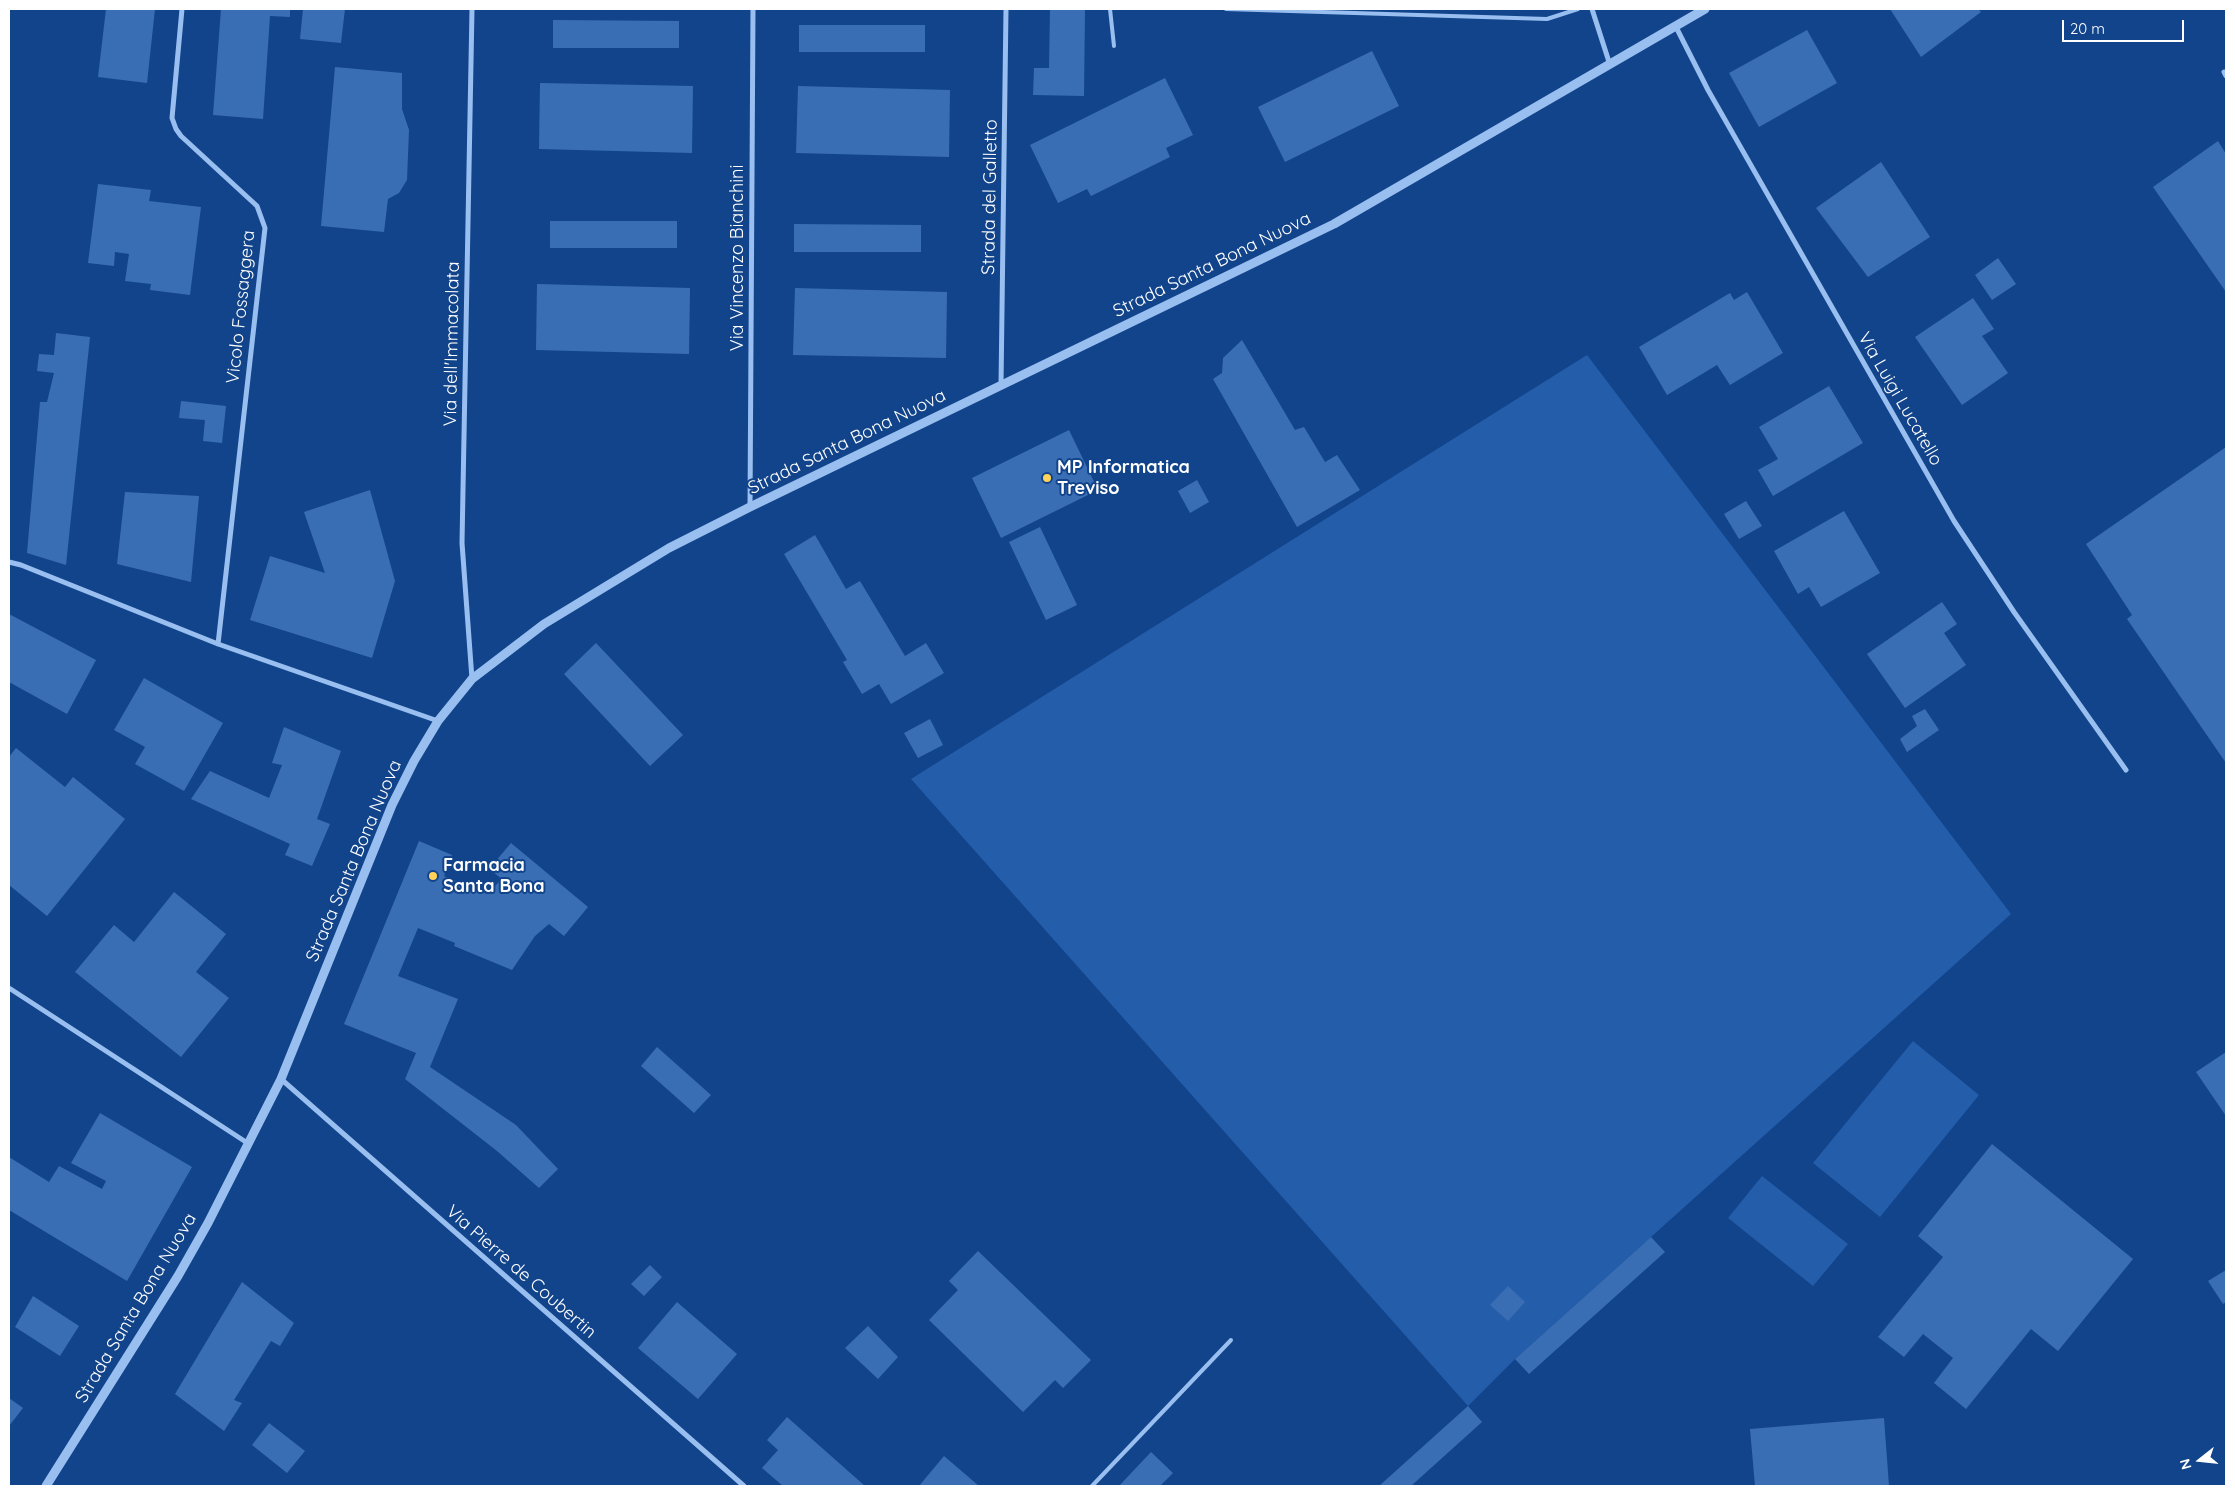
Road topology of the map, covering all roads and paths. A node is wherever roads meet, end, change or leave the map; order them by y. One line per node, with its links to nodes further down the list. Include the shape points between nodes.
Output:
1 (182, 9): 16 (street, Vicolo Fossaggera, via 172,118 176,129 257,206 264,228)
2 (472, 9): 17 (street, Via dell'Immacolata, via 462,543)
3 (753, 9): 14 (street, Via Vincenzo Bianchini)
4 (1006, 9): 13 (street, Strada del Galletto)
5 (1110, 9): 11 (lane)
6 (1226, 9): 7 (lane, via 1547,18)
7 (1578, 9)
8 (1592, 9): 12 (street)
9 (1704, 9): 10 (street, Strada Santa Bona Nuova)
10 (1676, 27): 12 (street, Strada Santa Bona Nuova); 19 (street, Via Luigi Lucatello, via 1708,90 1954,521)
11 (1114, 46)
12 (1610, 65): 13 (street, Strada Santa Bona Nuova, via 1334,224)
13 (1001, 386): 14 (street, Strada Santa Bona Nuova)
14 (750, 507): 17 (street, Strada Santa Bona Nuova, via 669,548 576,603)
15 (9, 562): 16 (street)
16 (218, 644): 18 (street)
17 (472, 679): 18 (street, Strada Santa Bona Nuova)
18 (438, 721): 21 (street, Strada Santa Bona Nuova, via 392,805)
19 (2126, 770)
20 (9, 988): 22 (street)
21 (281, 1079): 22 (street, Strada Santa Bona Nuova); 25 (street, Via Pierre de Coubertin)
22 (249, 1144): 24 (street, Strada Santa Bona Nuova, via 178,1276)
23 (1231, 1340): 26 (lane)
24 (46, 1486)
25 (744, 1486)
26 (1092, 1486)

